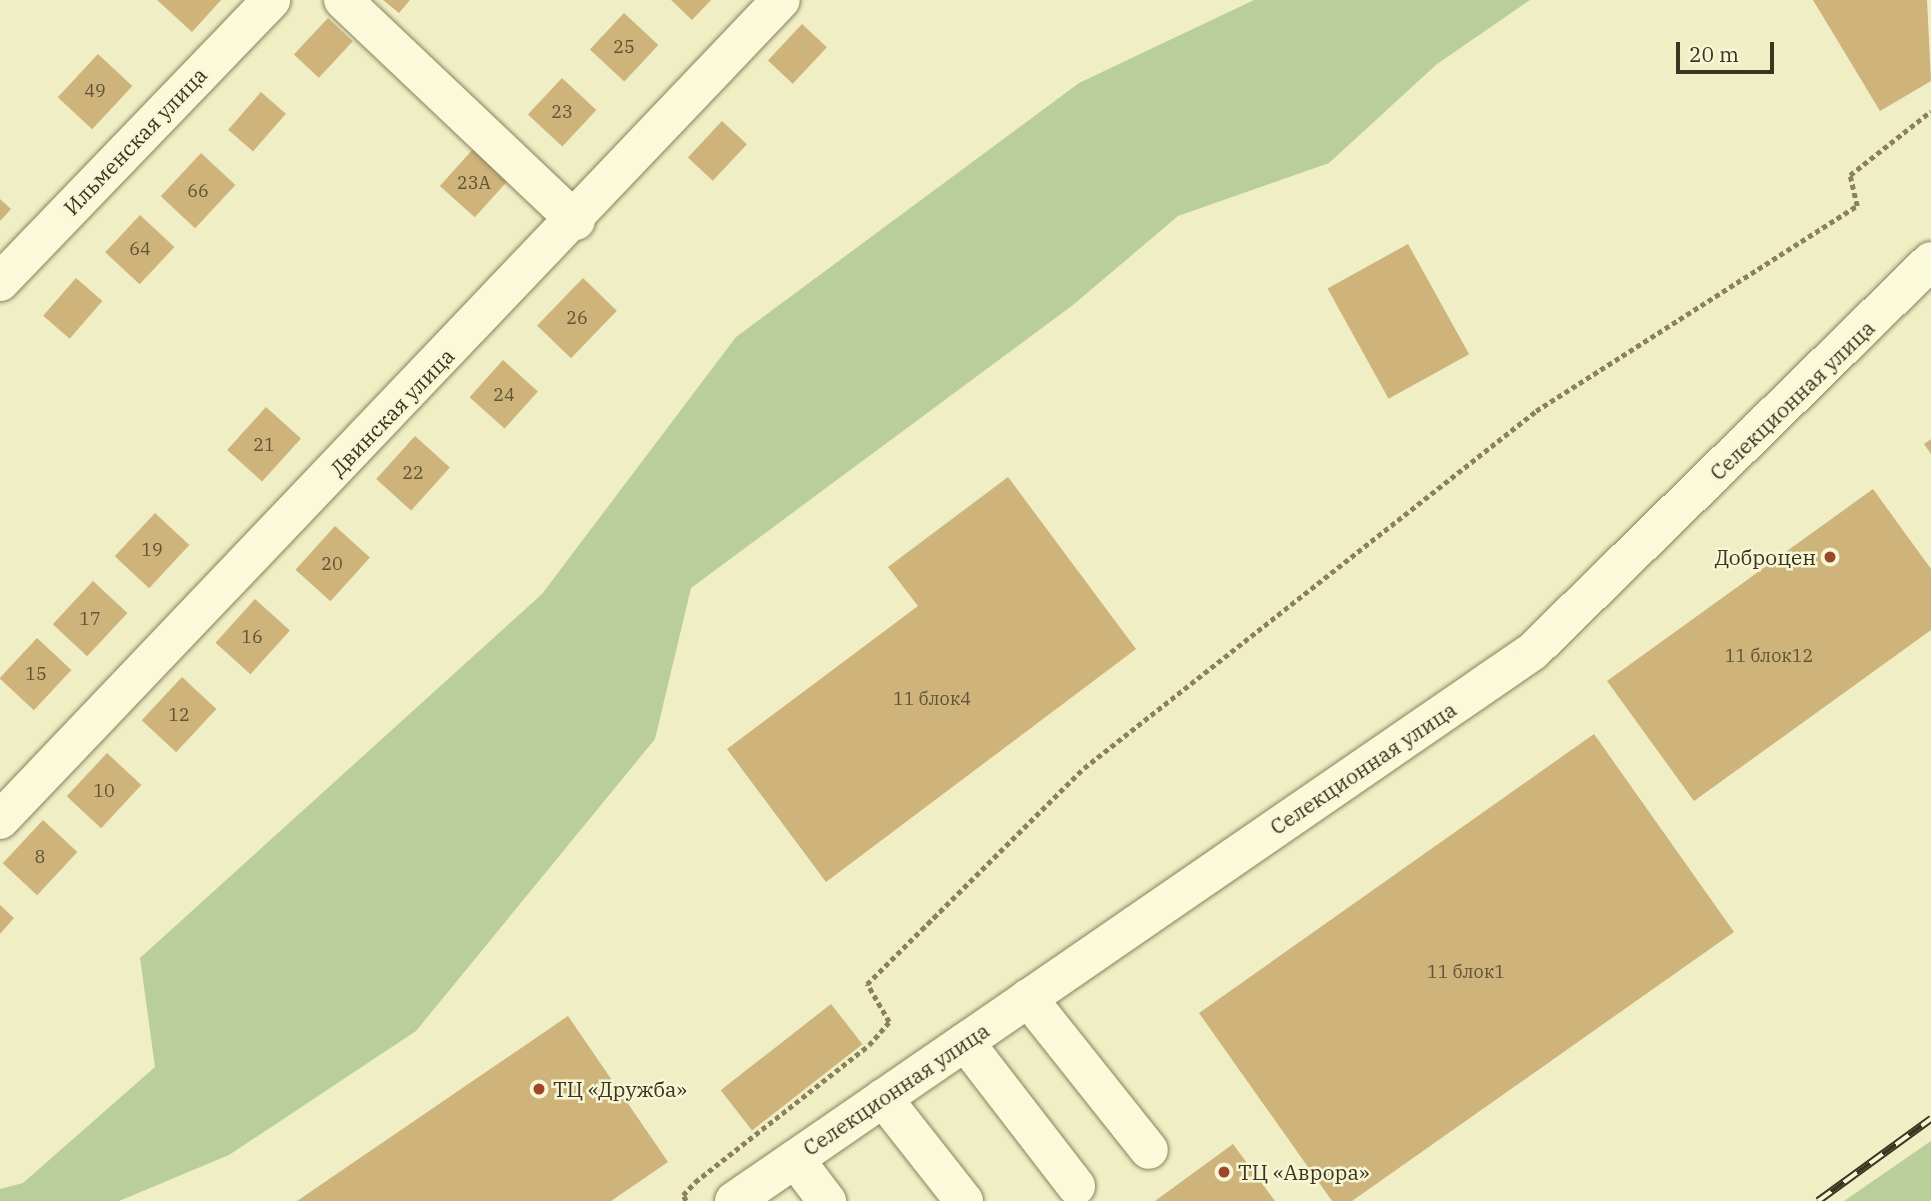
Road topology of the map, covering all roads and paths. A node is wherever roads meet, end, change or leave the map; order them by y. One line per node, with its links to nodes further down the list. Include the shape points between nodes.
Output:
1 (271, 0): 7 (street, Ильменская улица)
2 (343, 0): 5 (street)
3 (780, 0): 5 (street, Двинская улица)
4 (1931, 111): 15 (path, via 1850,175 1857,206 1536,411 1084,768 867,984 889,1022 869,1045 695,1182 683,1195)
5 (576, 221): 8 (street, Двинская улица)
6 (1931, 261): 9 (street, Селекционная улица, via 1533,652)
7 (0, 282)
8 (0, 820)
9 (1028, 998): 10 (street, Селекционная улица); 12 (street)
10 (965, 1042): 11 (street, Селекционная улица); 14 (street)
11 (883, 1098): 13 (street, Селекционная улица); 18 (street)
12 (1149, 1150)
13 (794, 1159): 16 (street, Селекционная улица); 17 (street)
14 (1076, 1186)
15 (686, 1201)
16 (734, 1201)
17 (827, 1201)
18 (964, 1201)

